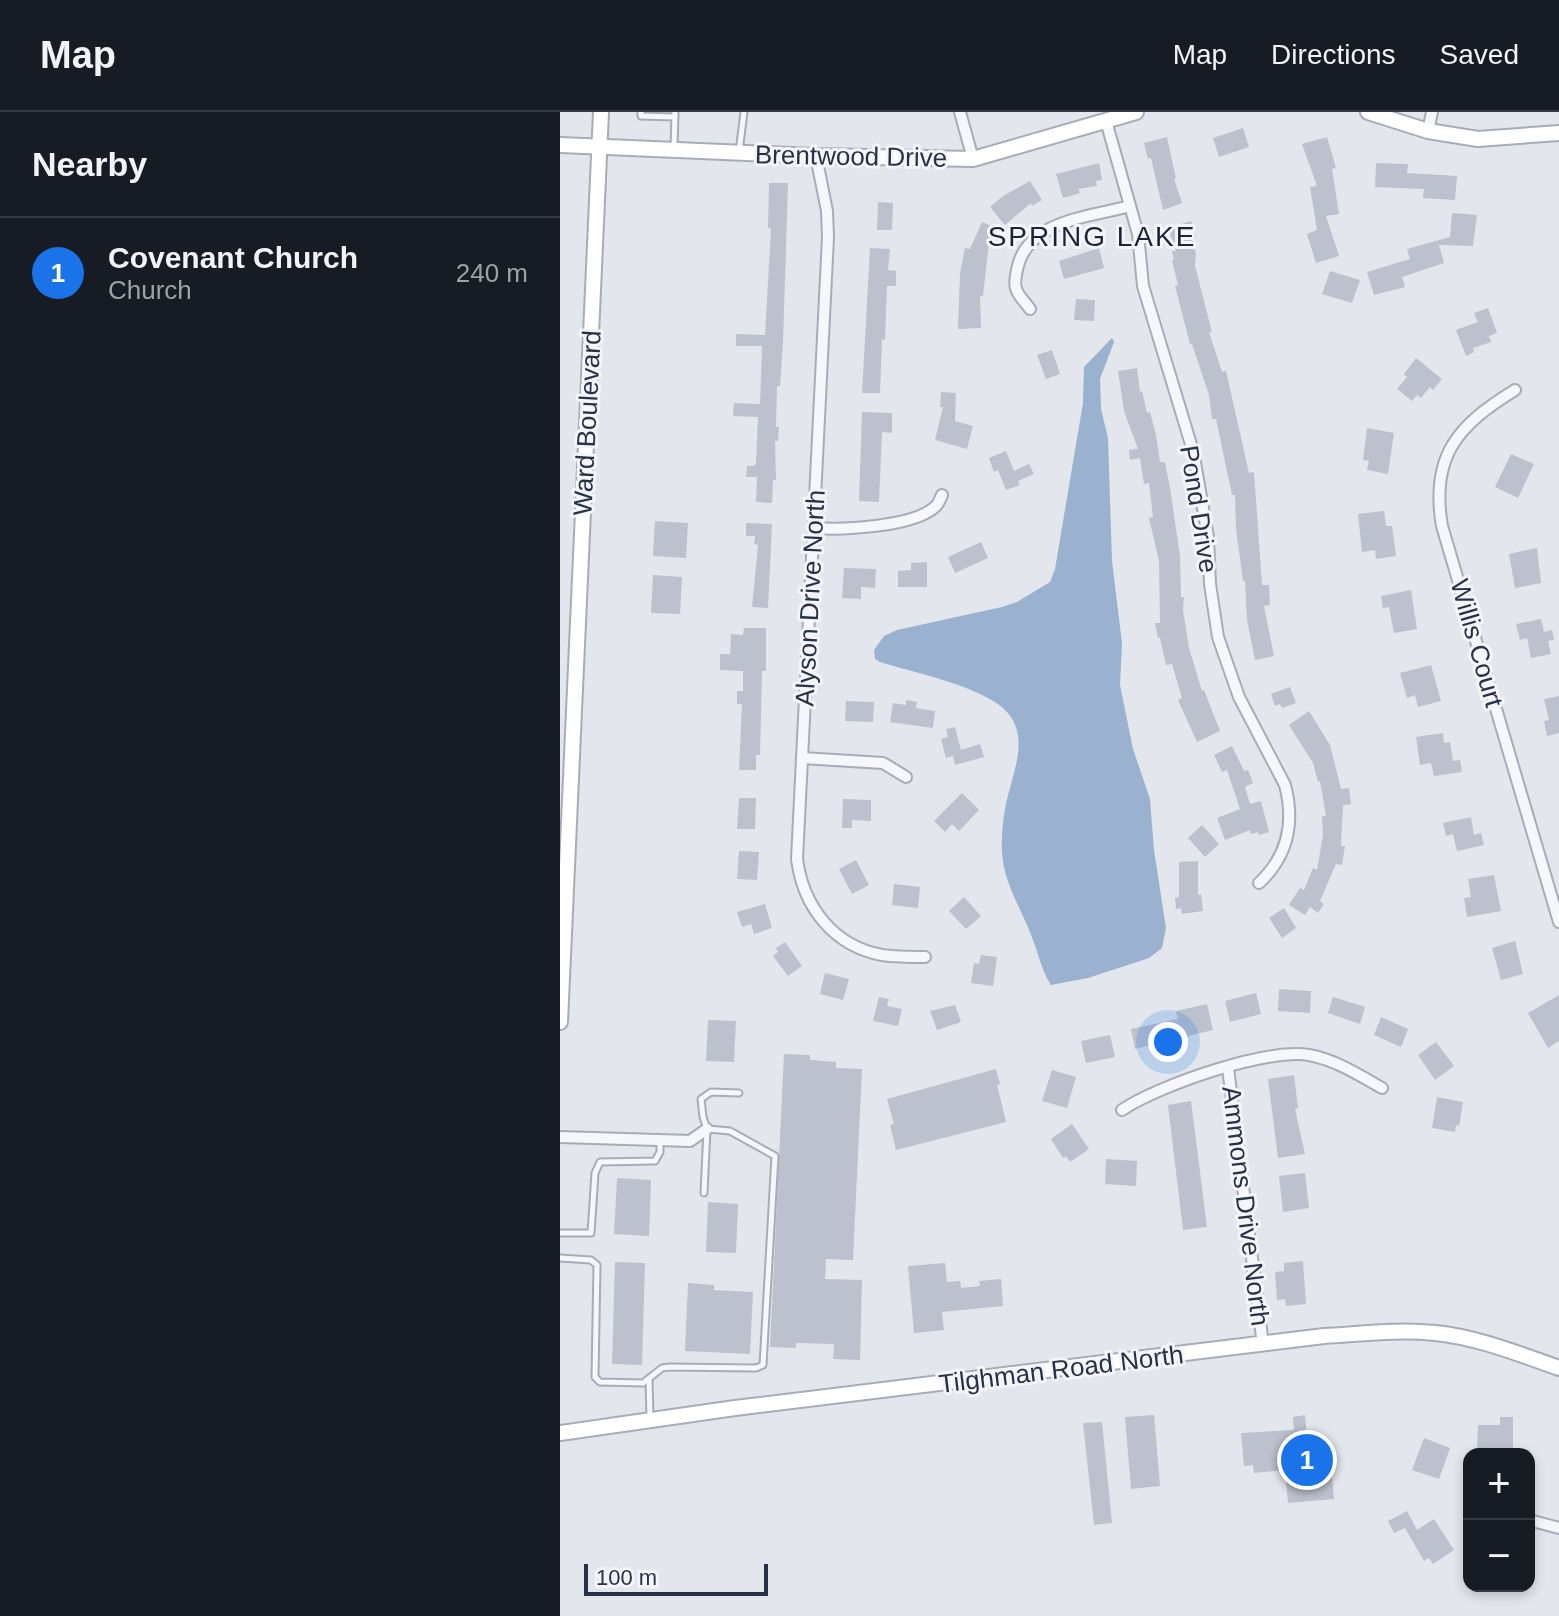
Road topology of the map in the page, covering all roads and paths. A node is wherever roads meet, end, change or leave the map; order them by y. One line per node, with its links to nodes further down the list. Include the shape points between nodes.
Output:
1 (601, 112): 14 (street, Ward Boulevard)
2 (641, 112): 8 (lane)
3 (744, 112): 16 (lane)
4 (960, 112): 18 (street)
5 (1136, 112): 10 (street, Brentwood Drive)
6 (1368, 112): 11 (street)
7 (1432, 112): 11 (street)
8 (662, 114): 9 (lane)
9 (675, 115): 15 (lane)
10 (1106, 121): 18 (street, Brentwood Drive); 19 (street, Pond Drive)
11 (1428, 131): 12 (street, via 1478,139)
12 (1559, 133)
13 (560, 145): 14 (street, Brentwood Drive)
14 (600, 147): 15 (street, Brentwood Drive); 29 (street, Ward Boulevard)
15 (674, 150): 16 (street, Brentwood Drive)
16 (739, 153): 17 (street, Brentwood Drive)
17 (816, 156): 18 (street, Brentwood Drive); 23 (street, Alyson Drive North, via 828,237)
18 (973, 159)
19 (1130, 206): 20 (street, via 1052,227 1033,239 1019,261 1016,289); 26 (street, Pond Drive, via 1143,286 1202,495 1218,637 1239,697 1289,800 1286,845)
20 (1030, 309)
21 (1515, 390): 27 (street, Willis Court, via 1458,434 1443,467 1438,507)
22 (942, 495): 23 (street, via 936,506 896,522)
23 (814, 528): 24 (street, Alyson Drive North)
24 (802, 758): 25 (street, via 883,763); 28 (street, Alyson Drive North, via 797,859 812,907 832,931 867,951)
25 (906, 777)
26 (1259, 883)
27 (1559, 922)
28 (925, 957)
29 (560, 1022)
30 (1228, 1068): 31 (street, via 1274,1055 1310,1055); 33 (street, via 1167,1085); 40 (street, Ammons Drive North)
31 (1382, 1088)
32 (739, 1093): 34 (lane, via 711,1092 701,1099)
33 (1122, 1110)
34 (707, 1129): 36 (street, via 690,1141); 37 (lane); 42 (lane, via 730,1131 775,1156 763,1365 669,1367)
35 (560, 1137): 36 (street)
36 (660, 1140): 38 (lane, via 655,1161 600,1162 591,1233)
37 (704, 1193)
38 (560, 1233)
39 (560, 1258): 42 (lane, via 597,1265 595,1377 600,1382)
40 (1263, 1345): 41 (street, Tilghman Road North, via 1386,1332 1437,1333); 43 (street, Tilghman Road North)
41 (1559, 1368)
42 (649, 1380): 43 (lane)
43 (650, 1420): 44 (street, Tilghman Road North)
44 (560, 1433)
45 (1535, 1522): 46 (street)
46 (1559, 1528)

